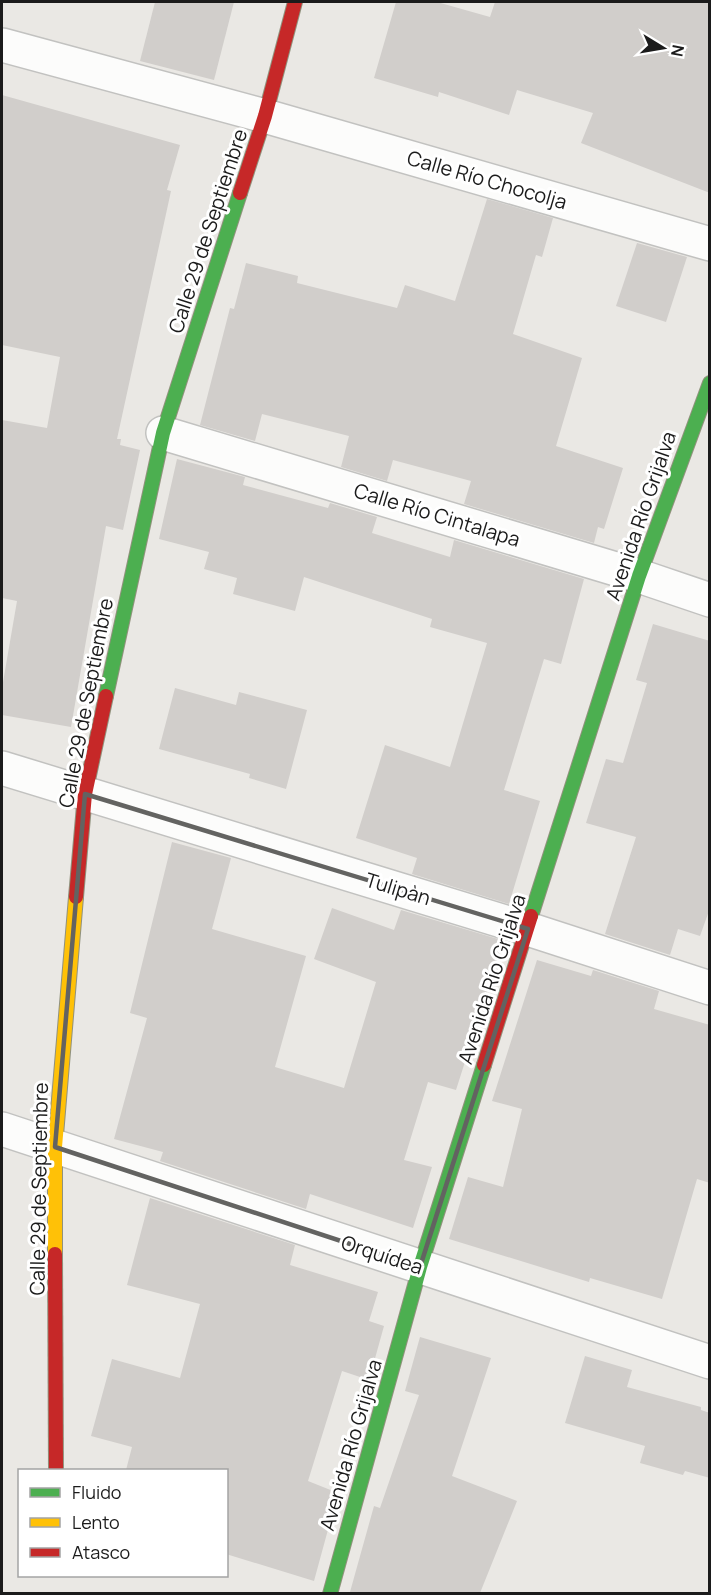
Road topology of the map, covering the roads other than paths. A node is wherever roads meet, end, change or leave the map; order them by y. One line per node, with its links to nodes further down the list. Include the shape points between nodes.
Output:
1 (295, 2): 3 (street, Calle 29 de Septiembre)
2 (2, 45): 3 (street, Calle Río Chocolja)
3 (265, 116): 4 (street, Calle Río Chocolja); 6 (street, Calle 29 de Septiembre)
4 (710, 244)
5 (710, 383): 7 (street, Avenida Río Grijalva)
6 (163, 433): 7 (street, Calle Río Cintalapa); 10 (street, Calle 29 de Septiembre)
7 (639, 576): 8 (street, Calle Río Cintalapa); 11 (street, Avenida Río Grijalva)
8 (710, 600)
9 (2, 768): 10 (street, Tulipàn)
10 (85, 794): 11 (street, Tulipàn); 14 (street, Calle 29 de Septiembre)
11 (528, 929): 12 (street, Tulipàn); 15 (street, Avenida Río Grijalva)
12 (710, 988)
13 (2, 1129): 14 (street, Orquídea)
14 (55, 1147): 15 (street, Orquídea); 17 (street, Calle 29 de Septiembre)
15 (420, 1267): 16 (street, Orquídea); 18 (street, Avenida Río Grijalva)
16 (710, 1362)
17 (56, 1469)
18 (330, 1593)

